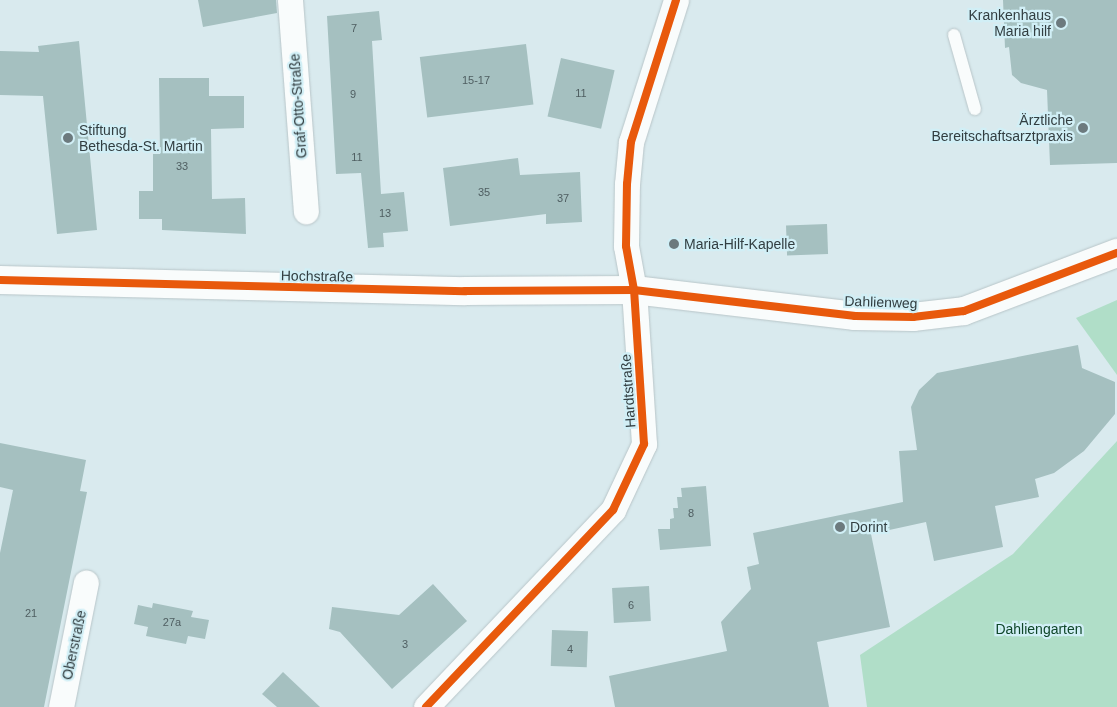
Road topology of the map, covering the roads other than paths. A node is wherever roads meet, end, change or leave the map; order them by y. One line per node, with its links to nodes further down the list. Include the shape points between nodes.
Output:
1 (290, 0): 5 (street, Graf-Otto-Straße)
2 (676, 0): 8 (street, Hardtstraße, via 631,142 626,246)
3 (954, 35): 4 (lane)
4 (975, 108)
5 (306, 211)
6 (1117, 253): 8 (street, Dahlienweg, via 964,312 913,317 855,316)
7 (0, 280): 8 (street, Hochstraße, via 455,291)
8 (634, 290): 11 (street, Hardtstraße, via 644,444 613,510)
9 (86, 582): 10 (street, Oberstraße)
10 (61, 707)
11 (426, 707)

